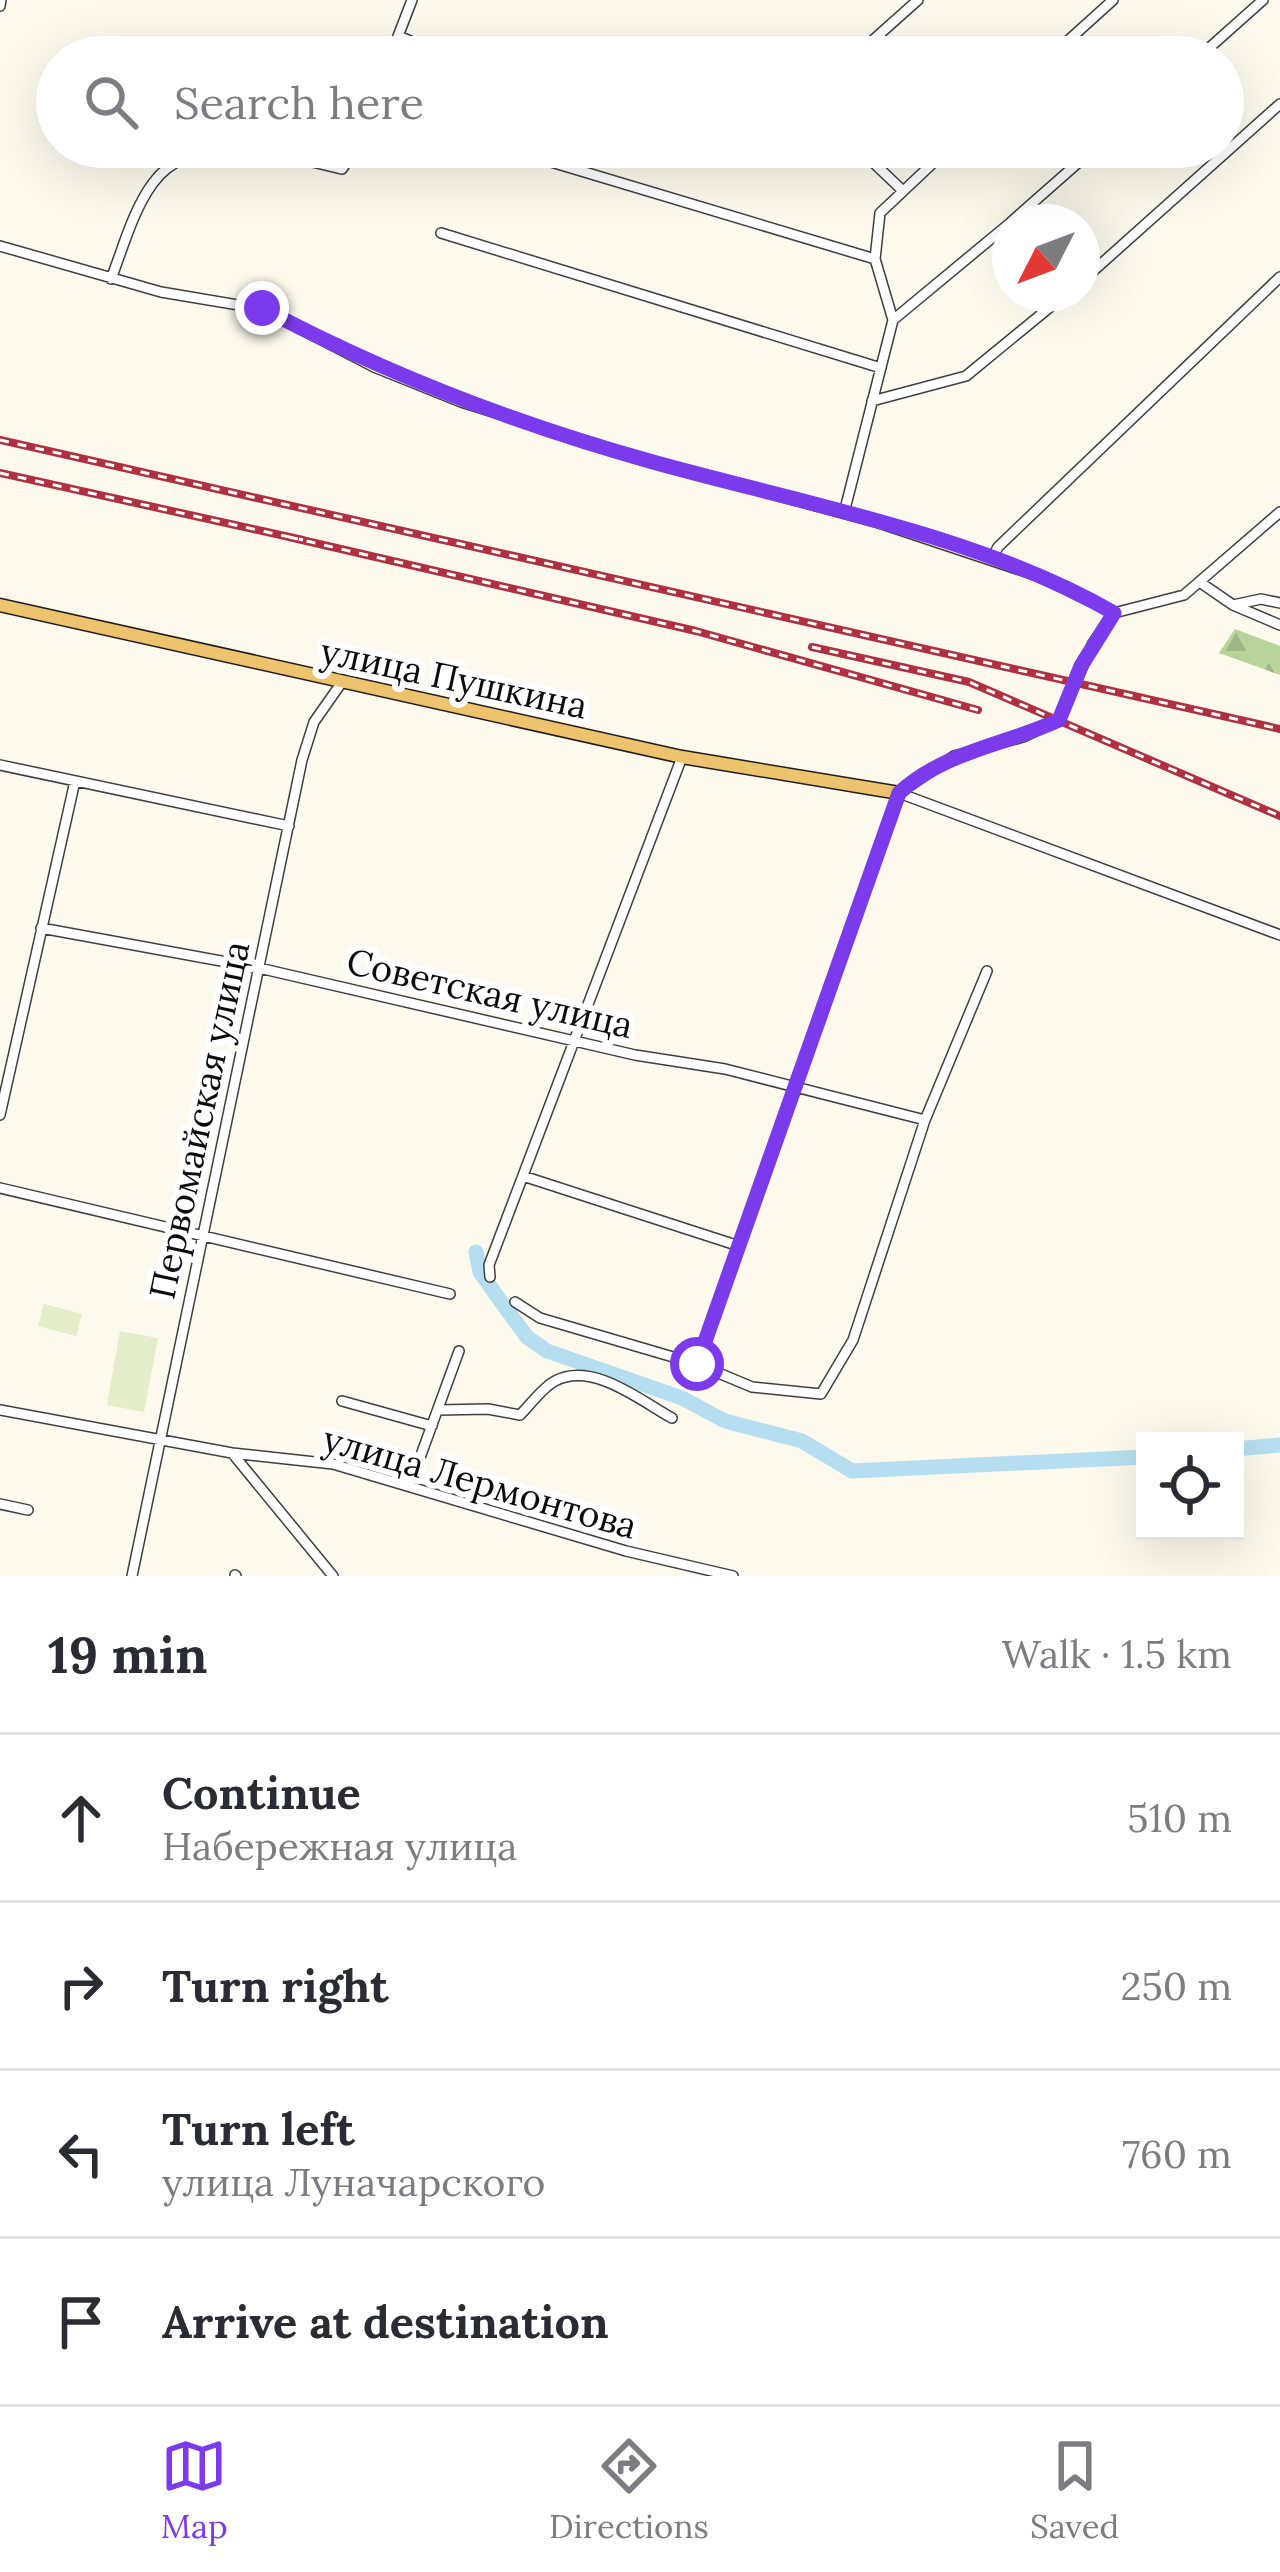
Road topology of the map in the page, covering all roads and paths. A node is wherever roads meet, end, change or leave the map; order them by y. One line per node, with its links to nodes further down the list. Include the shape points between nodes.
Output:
1 (412, 0): 5 (street)
2 (918, 0): 6 (street)
3 (1113, 0): 7 (street)
4 (1263, 0): 8 (street)
5 (399, 36)
6 (878, 36)
7 (1073, 36)
8 (1222, 36)
9 (1280, 104): 10 (street)
10 (1244, 136)
11 (168, 168): 25 (street, via 152,184)
12 (571, 168): 22 (street)
13 (879, 168): 17 (street)
14 (927, 168): 17 (street)
15 (1072, 168): 18 (street)
16 (1208, 168): 23 (street)
17 (902, 190): 22 (street, via 880,213)
18 (1031, 204)
19 (441, 232): 28 (street)
20 (992, 238): 27 (street)
21 (0, 246): 25 (street)
22 (875, 259): 27 (street)
23 (1100, 264)
24 (1280, 277): 32 (street)
25 (111, 279): 31 (street, via 262,308 461,402)
26 (1044, 312): 29 (street, via 966,376)
27 (893, 320): 28 (street)
28 (880, 368): 29 (street)
29 (872, 401): 31 (street)
30 (1280, 512): 33 (street)
31 (844, 513): 32 (street)
32 (992, 560): 37 (street)
33 (1201, 584): 36 (street); 37 (street, via 1163,604)
34 (1280, 603): 36 (street)
35 (0, 605): 39 (main road, улица Пушкина)
36 (1233, 605): 38 (street)
37 (1114, 613): 43 (street, via 1059,720 954,756)
38 (1280, 625)
39 (340, 685): 40 (main road, улица Пушкина); 44 (street, Первомайская улица, via 308,737)
40 (682, 757): 43 (main road, улица Пушкина); 49 (street)
41 (0, 765): 42 (street)
42 (75, 781): 44 (street); 45 (street)
43 (899, 793): 46 (street); 50 (street)
44 (289, 826): 47 (street, Первомайская улица)
45 (41, 928): 47 (street, Советская улица); 51 (street)
46 (1280, 935)
47 (259, 968): 49 (street, Советская улица); 55 (street, Первомайская улица)
48 (987, 971): 52 (street)
49 (577, 1038): 50 (street, Советская улица); 53 (street)
50 (796, 1086): 52 (street, Советская улица); 56 (street)
51 (0, 1115)
52 (926, 1120): 61 (street, via 853,1340 821,1394 752,1387)
53 (526, 1177): 56 (street); 57 (street)
54 (0, 1188): 55 (street)
55 (202, 1232): 58 (street); 67 (street, Первомайская улица)
56 (740, 1246): 61 (street)
57 (490, 1277)
58 (450, 1294)
59 (515, 1302): 61 (street, via 553,1322)
60 (459, 1351): 64 (street)
61 (697, 1364)
62 (342, 1401): 66 (street)
63 (0, 1410): 67 (street, улица Лермонтова)
64 (438, 1410): 65 (street, via 520,1415 554,1381 578,1375 608,1382); 66 (street)
65 (672, 1418)
66 (432, 1426): 69 (street)
67 (159, 1438): 68 (street, улица Лермонтова); 73 (street, Первомайская улица)
68 (232, 1454): 69 (street, улица Лермонтова, via 333,1464); 74 (street)
69 (410, 1485): 72 (street, улица Лермонтова)
70 (0, 1504): 71 (street)
71 (28, 1510)
72 (675, 1570): 75 (street, улица Лермонтова)
73 (133, 1576)
74 (333, 1576)
75 (733, 1576)

